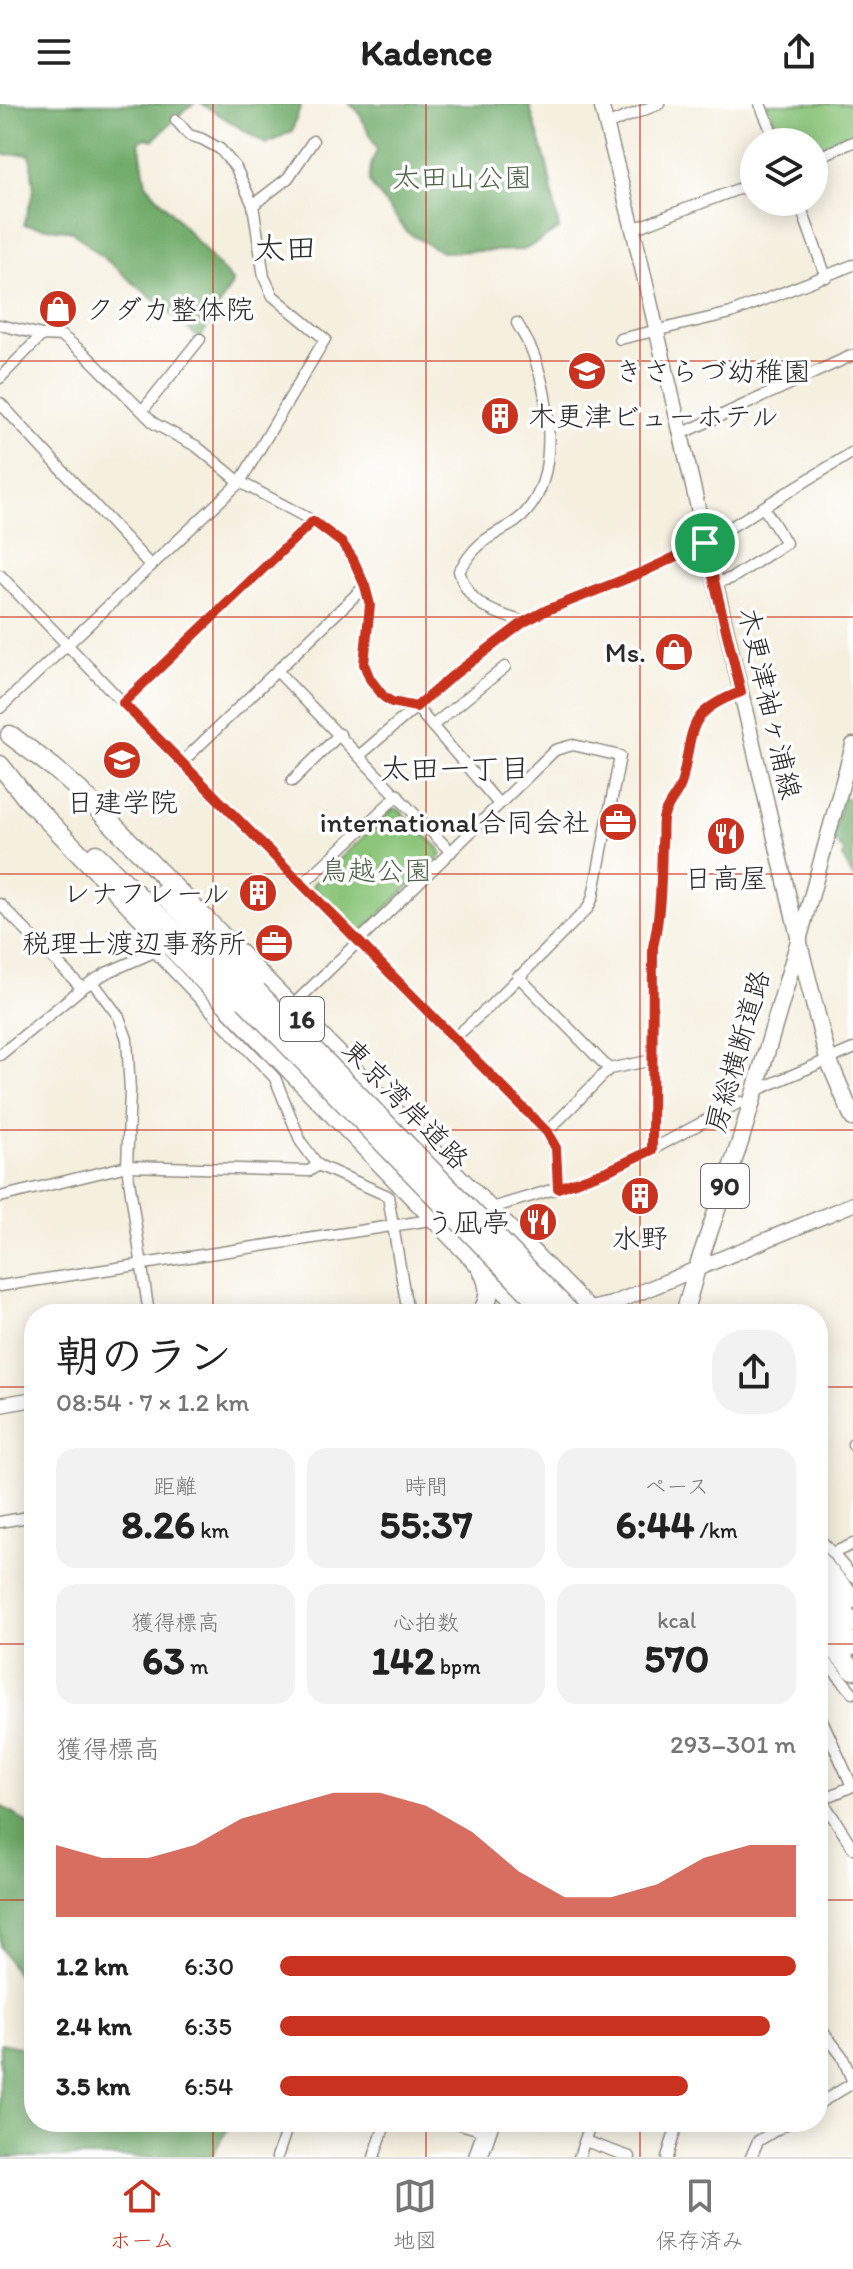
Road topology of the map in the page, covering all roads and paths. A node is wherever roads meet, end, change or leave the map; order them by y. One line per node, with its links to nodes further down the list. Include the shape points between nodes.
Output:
1 (601, 104): 5 (main road, 木更津袖ヶ浦線)
2 (659, 104): 5 (street)
3 (760, 104): 6 (street)
4 (176, 120): 11 (street, via 189,135 220,149 236,168)
5 (606, 125): 13 (main road, 木更津袖ヶ浦線)
6 (770, 128)
7 (313, 141): 11 (street, via 288,178)
8 (853, 142): 9 (street)
9 (828, 153)
10 (740, 188): 13 (street)
11 (253, 205): 28 (street, via 264,277 273,296 325,339)
12 (804, 216): 15 (street)
13 (633, 229): 18 (main road, 木更津袖ヶ浦線)
14 (853, 265): 15 (street)
15 (826, 277): 18 (street, via 731,313)
16 (517, 323): 36 (street, via 533,352 544,392 544,481 526,513 485,540 459,571 463,586 480,605)
17 (0, 325): 19 (street)
18 (656, 331): 21 (street); 26 (main road, 木更津袖ヶ浦線)
19 (42, 335): 23 (street); 25 (street, via 62,336)
20 (200, 339): 25 (street)
21 (620, 339)
22 (853, 355): 26 (street)
23 (0, 378)
24 (0, 403): 32 (street)
25 (143, 410): 28 (street, via 155,424 196,446)
26 (681, 434): 31 (main road, 木更津袖ヶ浦線)
27 (853, 452): 29 (street)
28 (240, 482): 30 (street); 32 (street)
29 (764, 508): 31 (street); 34 (street, via 786,543)
30 (313, 521): 35 (street, via 342,543); 41 (street)
31 (705, 543): 34 (main road, 木更津袖ヶ浦線); 36 (street)
32 (151, 566): 37 (street)
33 (0, 575): 37 (street)
34 (715, 583): 40 (main road, 木更津袖ヶ浦線)
35 (365, 586): 39 (street); 42 (street, via 370,605 366,672 384,697)
36 (524, 622): 42 (street)
37 (66, 645): 41 (street); 43 (street)
38 (505, 667): 44 (street)
39 (277, 671): 46 (street); 50 (street)
40 (741, 692): 58 (main road, 木更津袖ヶ浦線); 70 (street, via 721,699 696,719 681,786 663,819 653,947)
41 (123, 703): 50 (street)
42 (416, 707): 44 (street); 48 (street)
43 (0, 708)
44 (432, 726): 54 (street)
45 (5, 730): 64 (highway, 東京湾岸道路 / 16); 65 (highway, 16, via 80,791)
46 (340, 734): 48 (street); 52 (street)
47 (853, 745): 58 (main road)
48 (360, 755): 53 (street)
49 (0, 759): 64 (highway, 東京湾岸道路 / 16)
50 (181, 763): 56 (street)
51 (0, 765): 60 (highway, 16)
52 (292, 781)
53 (398, 795): 55 (street); 56 (street)
54 (499, 804): 55 (street); 61 (street, via 555,750 573,745 620,756 588,908)
55 (451, 852): 59 (street)
56 (302, 885): 59 (street)
57 (0, 904): 63 (street)
58 (799, 941): 69 (main road); 72 (main road, 房総横断道路 / 90)
59 (358, 942): 65 (street); 66 (street)
60 (162, 950): 62 (street); 76 (street, via 275,1078 301,1142); 82 (highway, 16)
61 (518, 976): 66 (street); 71 (street)
62 (92, 981): 63 (street); 77 (street, via 119,1017 127,1039)
63 (82, 988): 68 (street)
64 (251, 996): 92 (highway, 東京湾岸道路 / 16, bridge); 93 (highway, 東京湾岸道路 / 16, bridge)
65 (291, 1007): 81 (highway, 16)
66 (453, 1039): 74 (street)
67 (853, 1049): 69 (street)
68 (0, 1055)
69 (828, 1059): 72 (street); 73 (main road)
70 (653, 1060): 71 (street); 75 (street)
71 (609, 1069): 74 (street)
72 (753, 1098): 75 (street); 86 (main road, 房総横断道路 / 90)
73 (853, 1118)
74 (547, 1132): 78 (street, via 556,1148)
75 (652, 1150): 78 (street)
76 (318, 1165): 77 (street, via 309,1171); 83 (street, via 388,1196)
77 (127, 1166): 79 (street); 84 (street)
78 (558, 1188): 81 (street)
79 (0, 1197)
80 (853, 1204): 86 (main road)
81 (491, 1209): 82 (street); 94 (highway, 16)
82 (436, 1219): 83 (street); 85 (highway, 16)
83 (394, 1224): 84 (street); 89 (street)
84 (142, 1265): 87 (street); 88 (street)
85 (480, 1265): 90 (highway, via 489,1288); 91 (highway, 16)
86 (697, 1268): 95 (main road); 96 (main road, 房総横断道路 / 90)
87 (0, 1286)
88 (148, 1304)
89 (406, 1304)
90 (486, 1304)
91 (517, 1304)
92 (540, 1304)
93 (571, 1304)
94 (572, 1304)
95 (612, 1304)
96 (687, 1304)
97 (24, 1401): 98 (main road)
98 (0, 1405)
99 (24, 1518): 100 (street)
100 (0, 1522)
101 (853, 1544): 102 (street)
102 (828, 1555)
103 (828, 1558): 105 (street)
104 (828, 1561): 107 (highway)
105 (853, 1577)
106 (828, 1594): 109 (highway)
107 (853, 1599)
108 (828, 1617): 111 (highway)
109 (853, 1623)
110 (828, 1641): 113 (highway)
111 (853, 1646)
112 (828, 1664): 114 (street)
113 (853, 1670)
114 (853, 1693)
115 (828, 1733): 116 (street)
116 (852, 1786): 117 (street)
117 (828, 1797)
118 (828, 1813): 119 (street)
119 (853, 1848)
120 (828, 2038): 121 (street)
121 (853, 2082): 122 (street)
122 (828, 2098)
123 (286, 2132): 130 (street)
124 (383, 2132): 131 (street)
125 (486, 2132): 132 (highway)
126 (588, 2132): 129 (street)
127 (675, 2132): 135 (street)
128 (773, 2132): 136 (street, via 758,2141)
129 (585, 2141): 133 (street); 134 (street)
130 (277, 2157)
131 (374, 2157)
132 (478, 2157)
133 (579, 2157)
134 (630, 2157)
135 (667, 2157)
136 (751, 2157)

